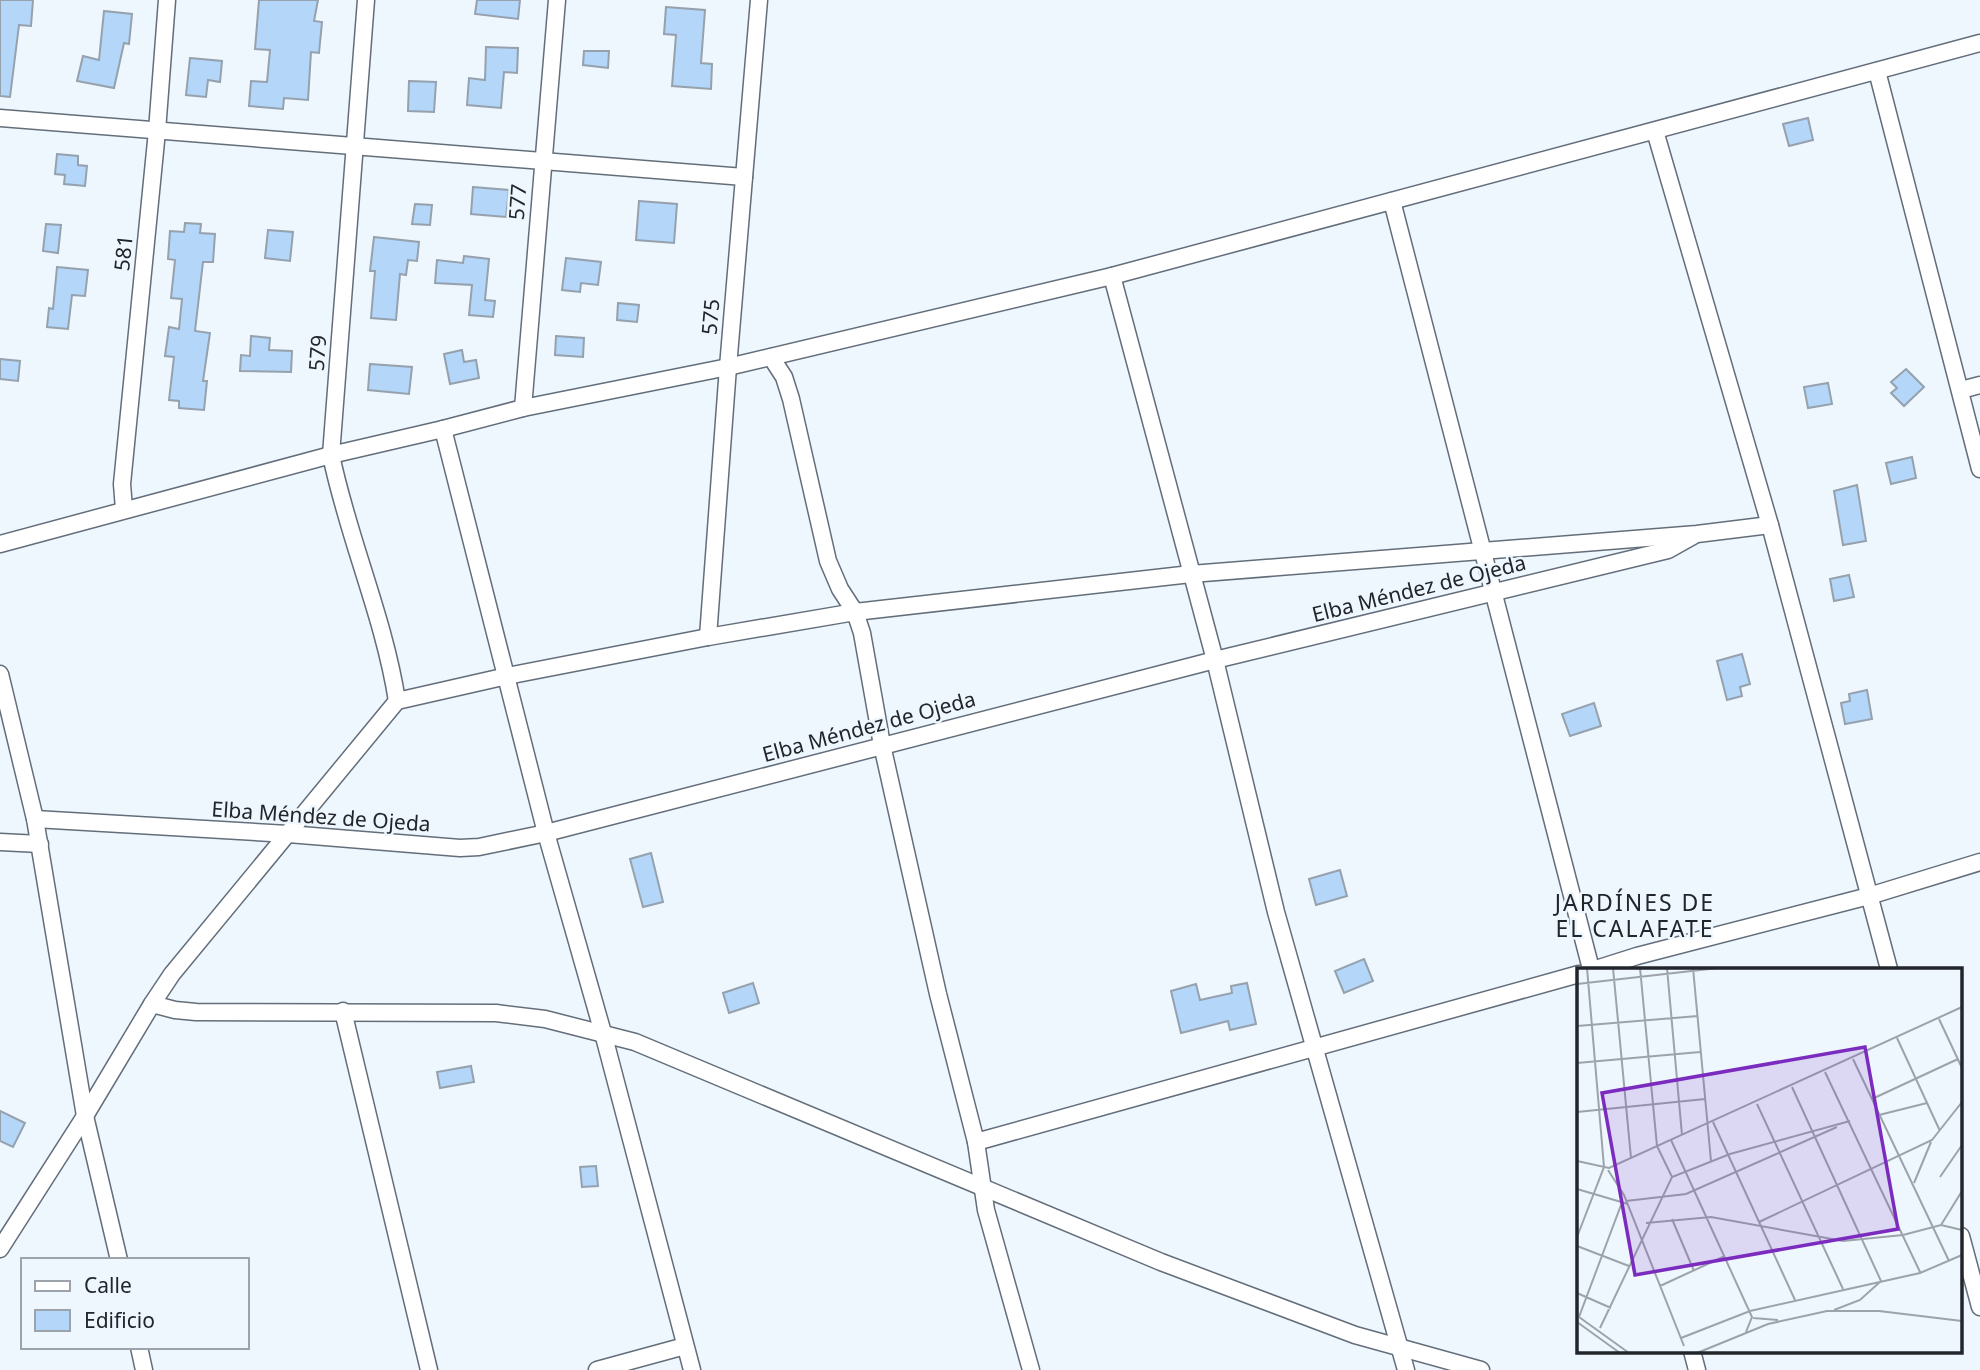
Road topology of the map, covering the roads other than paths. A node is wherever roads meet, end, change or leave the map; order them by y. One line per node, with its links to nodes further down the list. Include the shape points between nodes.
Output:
1 (167, 0): 8 (street, 581)
2 (366, 0): 10 (street, 579)
3 (557, 0): 11 (street, 577)
4 (759, 0): 12 (street, 575)
5 (1980, 43): 6 (street)
6 (1877, 71): 9 (street); 18 (street)
7 (0, 118): 8 (street)
8 (157, 131): 10 (street); 23 (street, 581, via 122,484)
9 (1655, 131): 13 (street); 24 (street)
10 (354, 146): 11 (street); 21 (street, 579)
11 (542, 161): 12 (street); 19 (street, 577)
12 (744, 177): 16 (street, 575)
13 (1392, 201): 14 (street); 27 (street)
14 (1112, 276): 15 (street); 28 (street)
15 (771, 357): 16 (street); 30 (street, via 791,399 828,561)
16 (727, 367): 19 (street); 31 (street, 575)
17 (1980, 385): 18 (street)
18 (1961, 390): 22 (street)
19 (523, 408): 20 (street)
20 (443, 429): 21 (street); 34 (street)
21 (331, 455): 23 (street); 35 (street, 579, via 390,658)
22 (1980, 469)
23 (124, 509): 26 (street)
24 (1769, 525): 25 (street); 43 (street)
25 (1697, 534): 27 (street); 29 (street, Elba Méndez de Ojeda, via 1668,550)
26 (0, 544)
27 (1482, 551): 28 (street); 29 (street)
28 (1191, 574): 30 (street); 32 (street)
29 (1493, 593): 32 (street, Elba Méndez de Ojeda); 44 (street)
30 (855, 612): 31 (street); 36 (street)
31 (708, 637): 34 (street)
32 (1215, 660): 36 (street, Elba Méndez de Ojeda); 51 (street, via 1276,912)
33 (0, 674): 37 (street)
34 (507, 676): 35 (street); 38 (street)
35 (397, 701): 39 (street)
36 (882, 745): 38 (street, Elba Méndez de Ojeda); 53 (street)
37 (35, 819): 39 (street, Elba Méndez de Ojeda); 41 (street)
38 (546, 833): 39 (street, Elba Méndez de Ojeda, via 460,848); 50 (street)
39 (288, 834): 48 (street)
40 (0, 842): 41 (street)
41 (40, 845): 52 (street)
42 (1980, 862): 43 (street)
43 (1869, 896): 45 (street); 46 (street)
44 (1594, 968)
45 (1597, 968)
46 (1889, 968)
47 (1577, 975): 51 (street)
48 (152, 1004): 49 (street, via 196,1012); 52 (street)
49 (343, 1011): 50 (street, via 496,1013); 64 (street)
50 (603, 1033): 54 (street, via 671,1055); 59 (street)
51 (1315, 1048): 53 (street); 60 (street)
52 (85, 1116): 56 (street); 57 (street)
53 (976, 1142): 54 (street)
54 (981, 1186): 60 (street, via 1161,1262); 67 (street)
55 (1962, 1240): 58 (street)
56 (0, 1249)
57 (119, 1258)
58 (1980, 1307)
59 (685, 1346): 65 (street); 66 (street)
60 (1400, 1348): 68 (street); 69 (street)
61 (139, 1349): 63 (street)
62 (1692, 1352): 70 (street)
63 (144, 1370)
64 (429, 1370)
65 (597, 1370)
66 (692, 1370)
67 (1031, 1370)
68 (1406, 1370)
69 (1481, 1370)
70 (1697, 1370)

